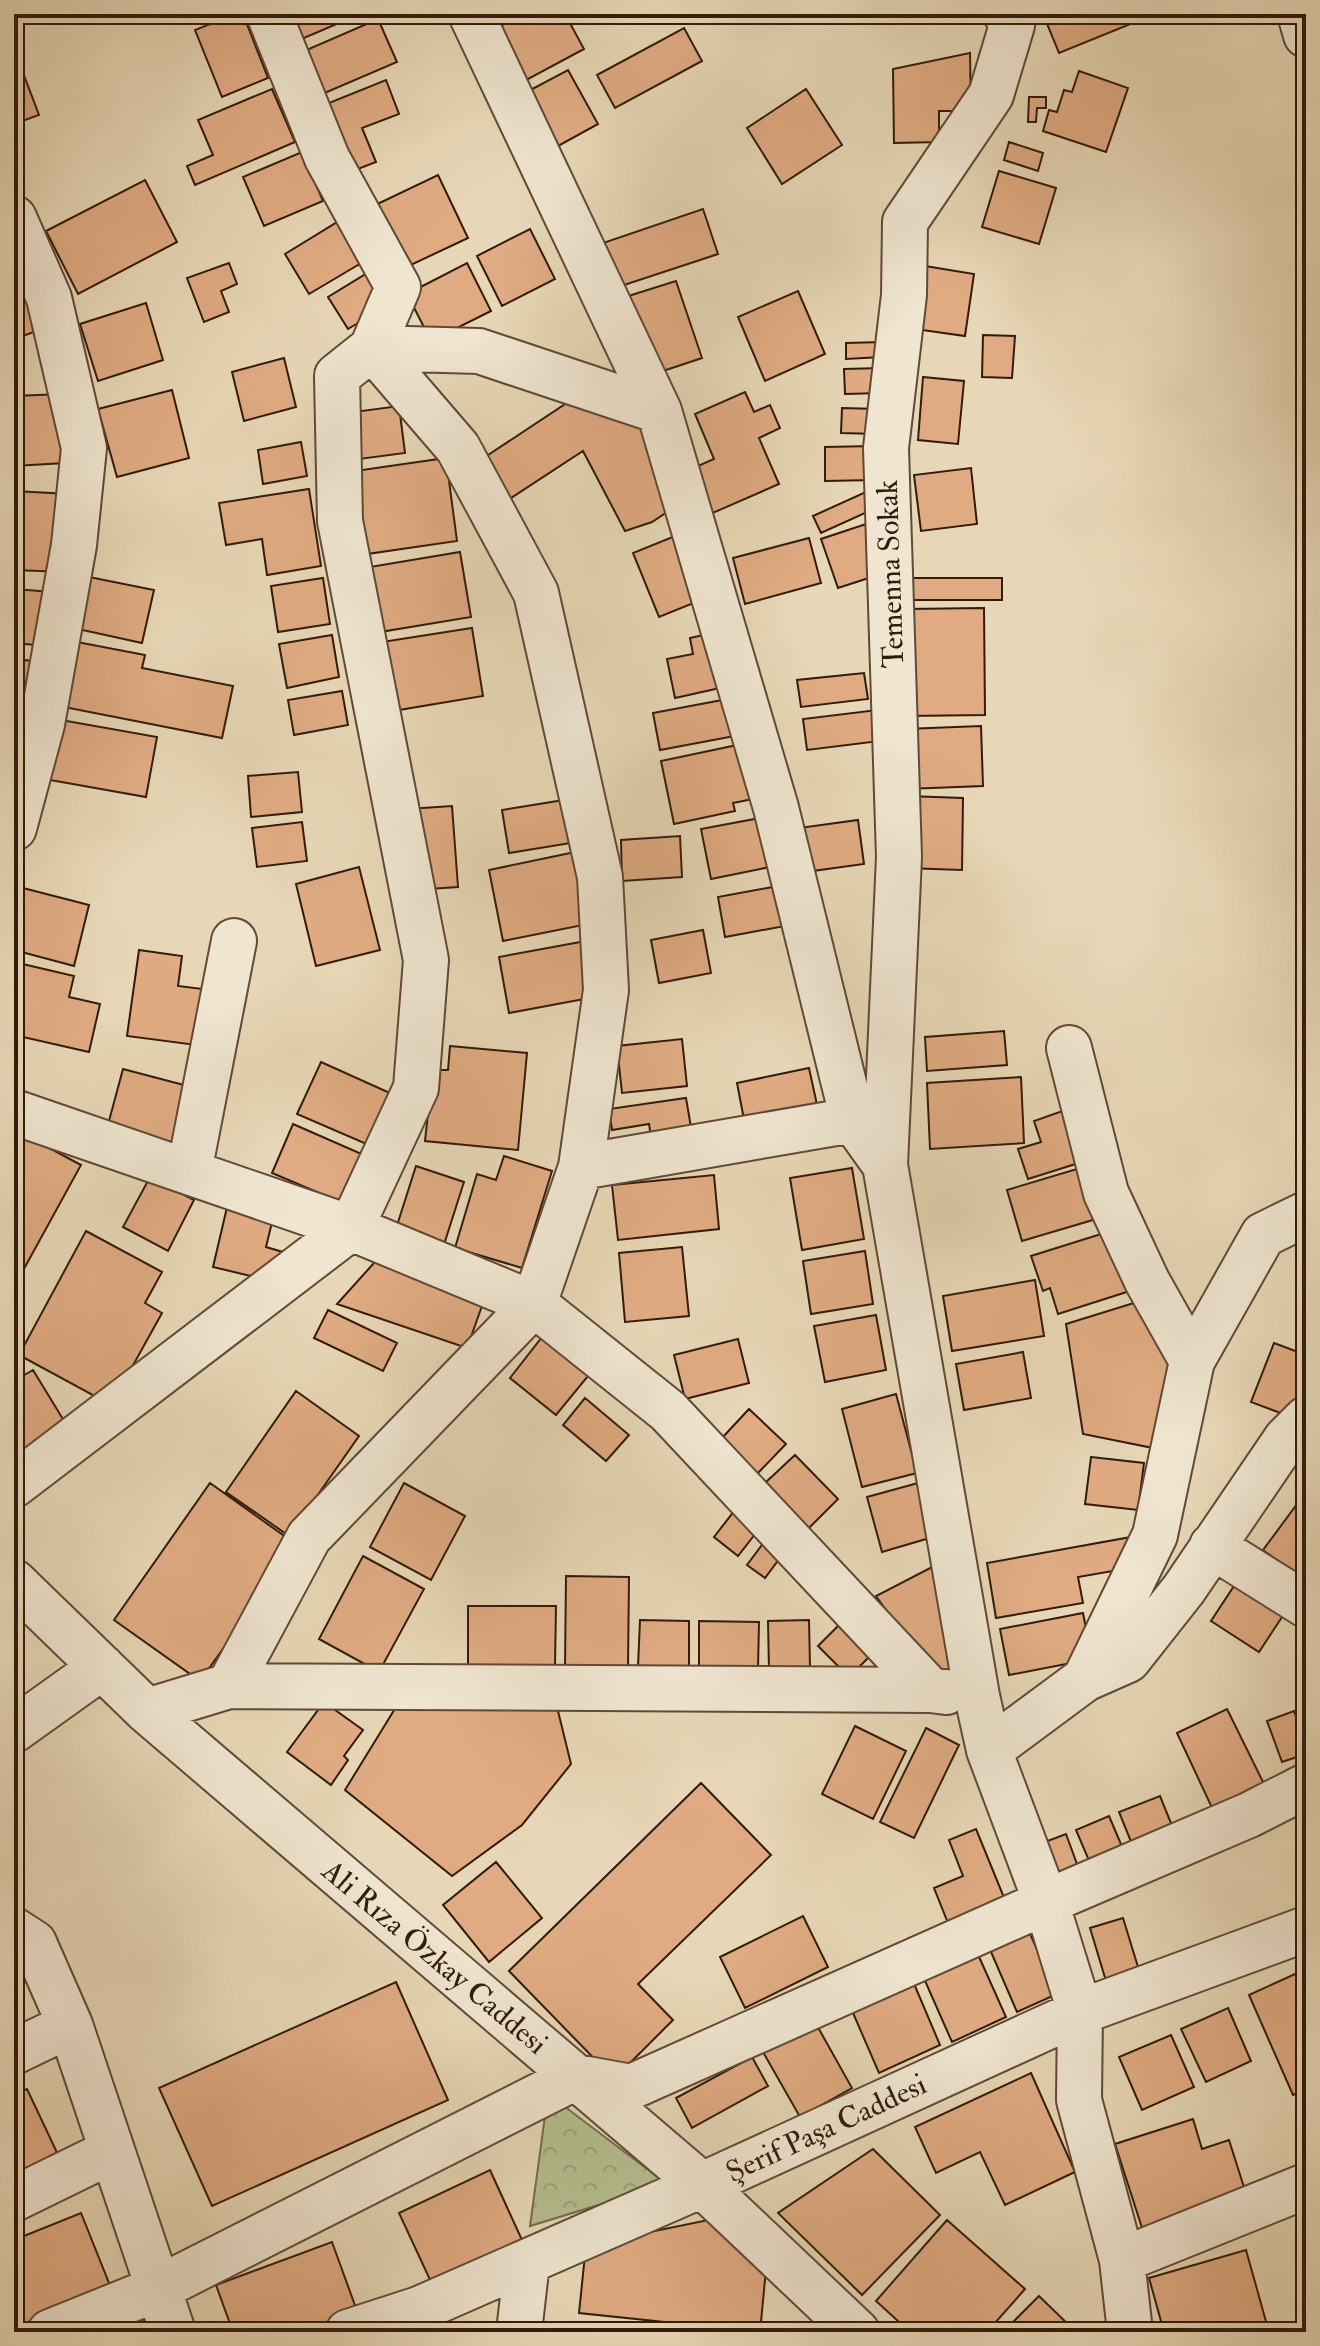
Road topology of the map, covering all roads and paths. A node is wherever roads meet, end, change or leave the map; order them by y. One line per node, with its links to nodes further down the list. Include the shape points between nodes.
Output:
1 (269, 14): 7 (street, via 327,158 398,287)
2 (471, 14): 8 (street)
3 (1006, 14): 15 (street, Temenna Sokak, via 1012,25 991,95 905,222 904,295 886,448 899,857)
4 (1300, 14): 5 (street)
5 (1306, 35)
6 (14, 218): 9 (street, via 49,298 84,448 74,545)
7 (372, 348): 8 (street, via 479,351); 16 (street, via 458,448 536,593 600,877 606,990); 19 (street, via 337,376 340,521 426,960 416,1088)
8 (659, 411): 14 (street, via 776,808)
9 (28, 724): 10 (street)
10 (14, 828)
11 (234, 941): 17 (street)
12 (1069, 1048): 21 (street, via 1106,1193)
13 (14, 1112): 17 (street)
14 (853, 1120): 15 (street); 16 (street)
15 (885, 1165): 31 (street)
16 (581, 1167): 20 (street)
17 (189, 1172): 19 (street)
18 (1306, 1214): 21 (street, via 1263,1235)
19 (351, 1228): 20 (street); 23 (street)
20 (534, 1304): 29 (street, via 309,1537); 30 (street, via 668,1411)
21 (1192, 1361): 28 (street, via 1155,1535)
22 (1306, 1419): 24 (street, via 1286,1439)
23 (14, 1485)
24 (1212, 1546): 26 (street); 28 (street, via 1128,1660)
25 (14, 1582): 27 (street, Ali Rıza Özkay Caddesi)
26 (1306, 1605)
27 (102, 1667): 32 (street, Ali Rıza Özkay Caddesi); 33 (street)
28 (1085, 1679): 34 (street)
29 (229, 1686): 30 (street); 32 (street)
30 (930, 1690): 31 (street)
31 (977, 1696): 34 (street)
32 (147, 1711): 42 (street, Ali Rıza Özkay Caddesi)
33 (14, 1730)
34 (989, 1750): 36 (street)
35 (1306, 1786): 36 (street)
36 (1046, 1902): 39 (street); 42 (street, via 631,2087)
37 (1306, 1929): 39 (street, Şerif Paşa Caddesi)
38 (14, 1930): 40 (street, via 34,1943)
39 (1080, 2012): 44 (street, Şerif Paşa Caddesi); 47 (street, via 1079,2100)
40 (70, 2025): 41 (street); 43 (street)
41 (14, 2052)
42 (576, 2077): 44 (street, Ali Rıza Özkay Caddesi); 49 (street)
43 (112, 2151): 46 (street); 49 (street)
44 (702, 2185): 48 (street, Şerif Paşa Caddesi); 54 (street, Ali Rıza Özkay Caddesi)
45 (1306, 2186): 47 (street)
46 (14, 2199)
47 (1122, 2260): 55 (street)
48 (527, 2262): 52 (street, Şerif Paşa Caddesi, via 419,2309); 53 (street)
49 (159, 2288): 50 (street); 51 (street)
50 (50, 2332)
51 (173, 2332)
52 (348, 2332)
53 (519, 2332)
54 (857, 2332)
55 (1130, 2332)

